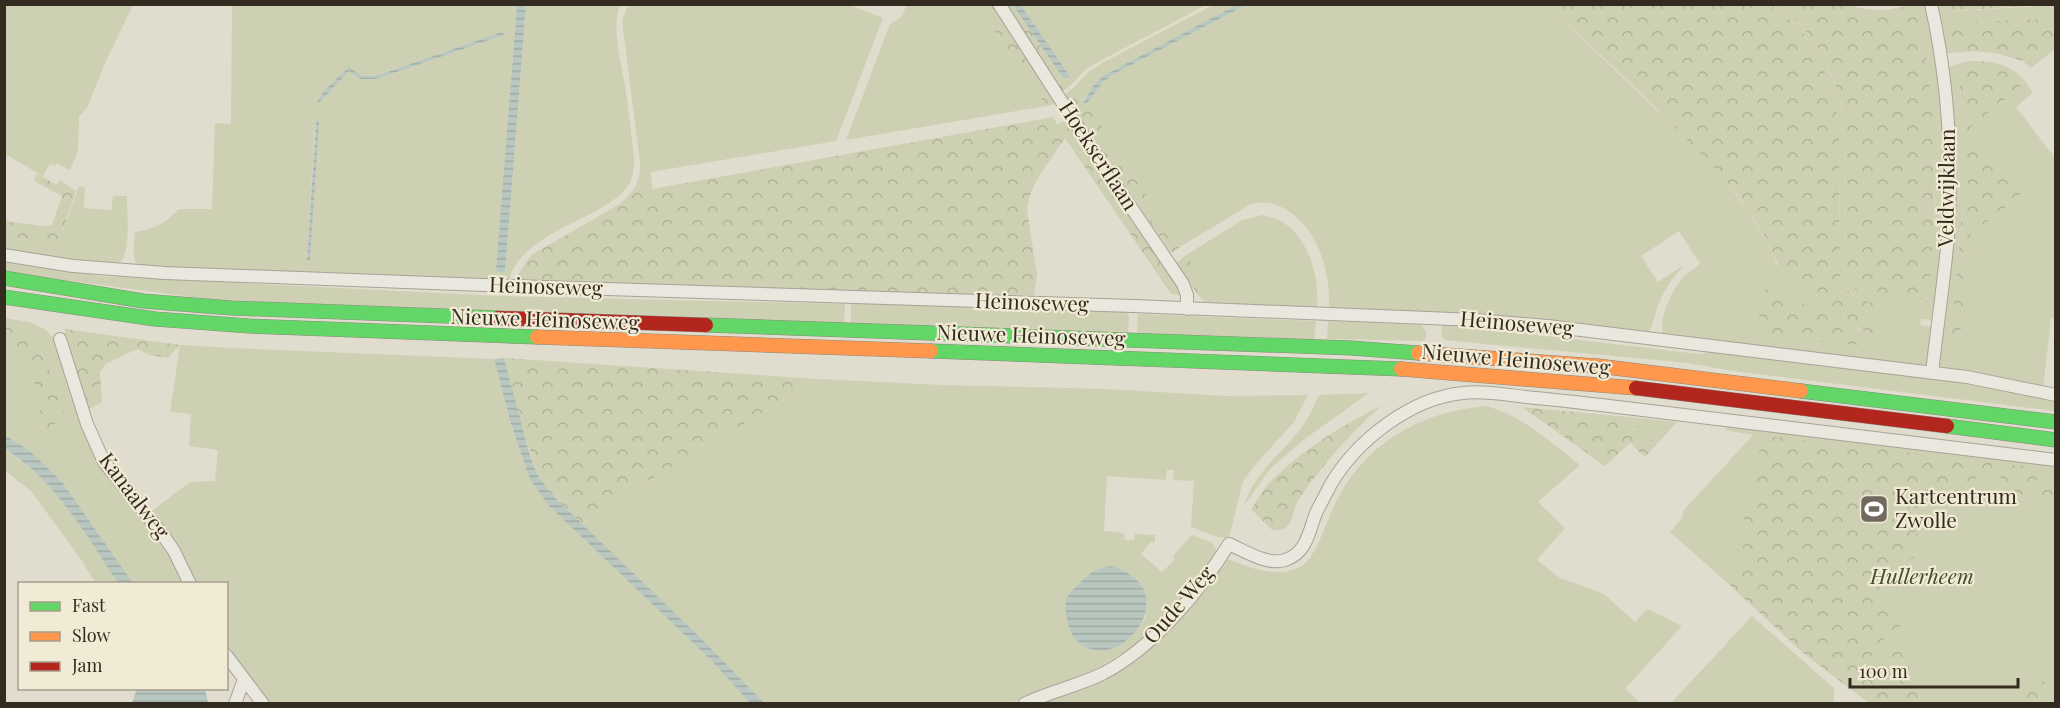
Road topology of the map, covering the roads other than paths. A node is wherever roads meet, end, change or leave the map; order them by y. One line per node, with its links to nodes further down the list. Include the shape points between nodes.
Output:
1 (999, 4): 6 (street, Hoekserflaan, via 1183,284)
2 (1931, 4): 8 (street, Veldwijklaan, via 1945,90 1949,168 1945,263)
3 (4, 255): 6 (street, Heinoseweg, via 73,266 165,273)
4 (4, 279): 10 (highway, Nieuwe Heinoseweg, via 142,301 231,308 1456,354 1598,366)
5 (4, 297): 11 (highway, Nieuwe Heinoseweg, via 155,319 249,326 1432,370 1632,387)
6 (1187, 309): 8 (street, Heinoseweg, via 1548,326)
7 (60, 339): 13 (street, Kanaalweg, via 87,424 104,462 163,534)
8 (1932, 373): 9 (street, Heinoseweg)
9 (2055, 395)
10 (2055, 422)
11 (2055, 440)
12 (2055, 460): 18 (street, Oude Weg, via 1638,409 1463,393 1404,413 1351,456 1332,483 1305,544 1292,557 1272,562 1229,544 1199,586 1138,651 1100,675)
13 (189, 582)
14 (228, 658): 15 (street)
15 (244, 679): 16 (street); 17 (street)
16 (235, 704)
17 (263, 704)
18 (1024, 704)

